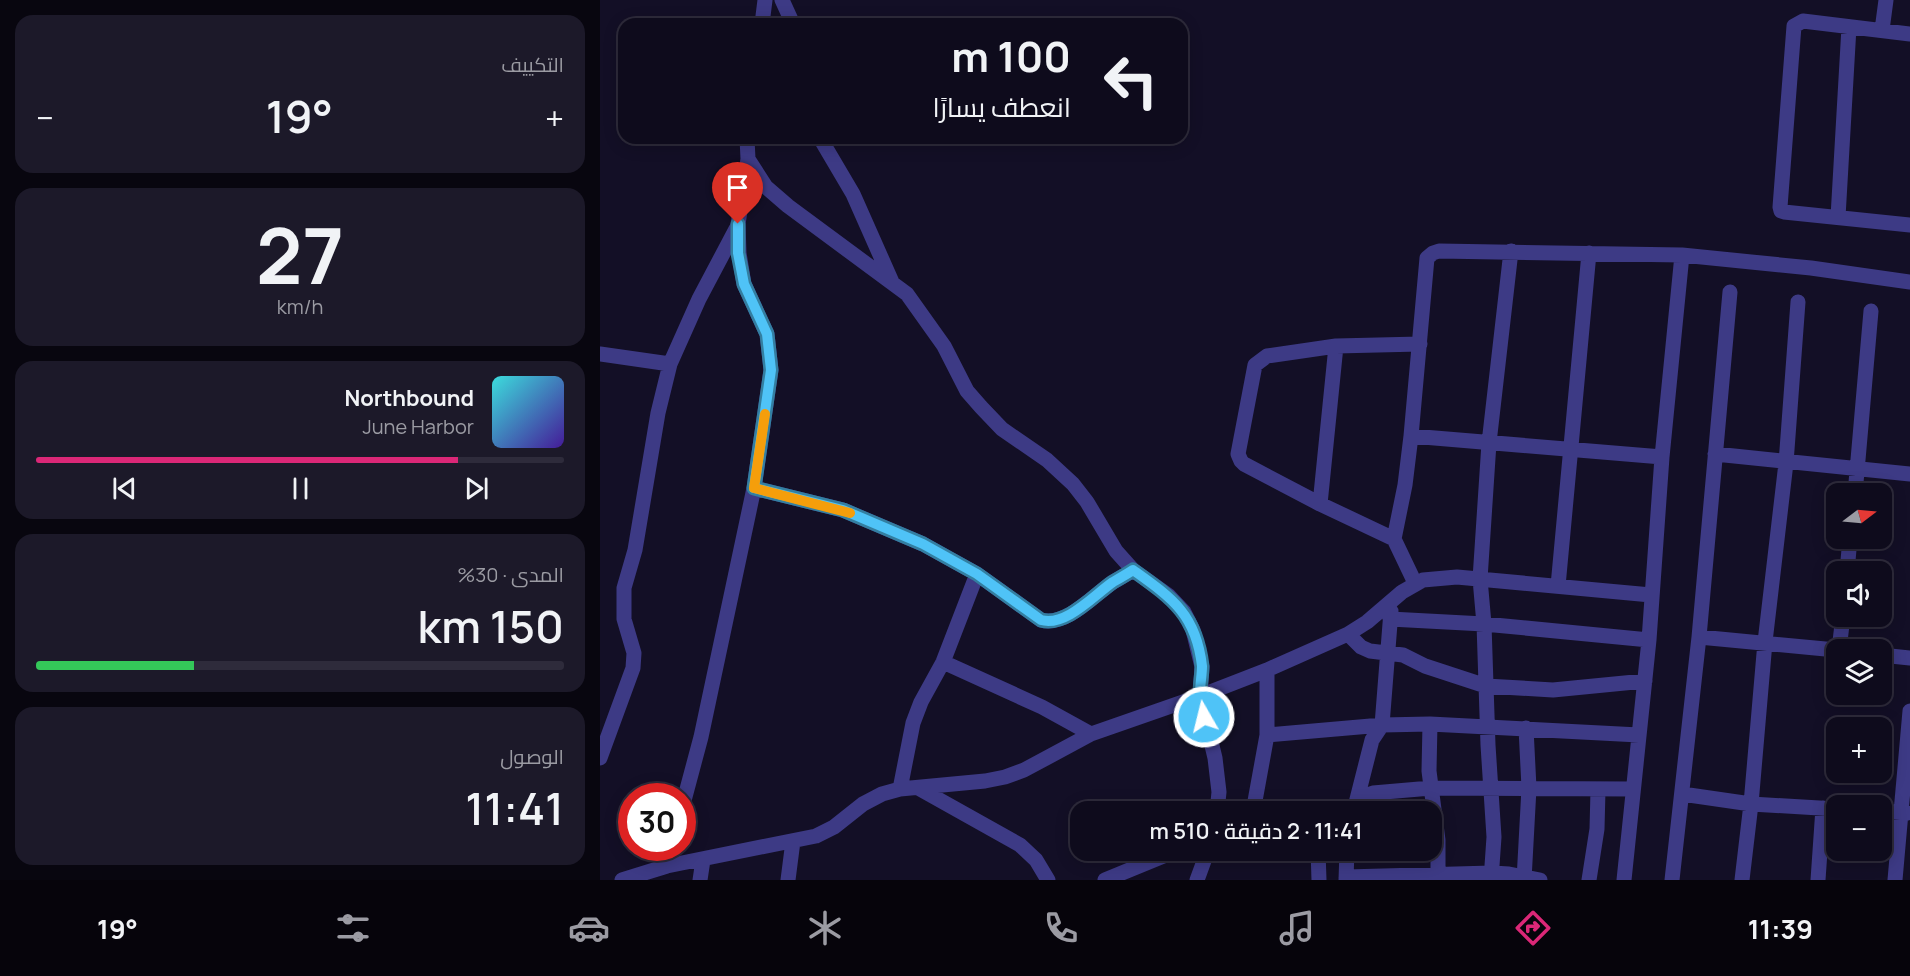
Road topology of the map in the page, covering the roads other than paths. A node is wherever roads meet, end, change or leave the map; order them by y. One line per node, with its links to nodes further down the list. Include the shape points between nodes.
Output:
1 (765, 0): 4 (street)
2 (782, 0): 5 (street)
3 (1886, 0): 7 (street)
4 (763, 18)
5 (790, 18)
6 (1849, 27): 7 (street); 12 (street); 12 (street, via 1803,21 1794,26 1780,207 1784,212)
7 (1882, 30): 8 (street)
8 (1910, 34)
9 (747, 144): 11 (street)
10 (824, 144): 18 (street, via 853,194)
11 (748, 159): 14 (street); 18 (street, via 766,187 788,206)
12 (1838, 217): 13 (street)
13 (1910, 225)
14 (738, 227): 26 (street); 36 (street, via 744,284 767,334 771,370)
15 (1511, 251): 16 (street); 24 (street, via 1436,251 1427,258); 28 (street)
16 (1589, 253): 17 (street); 29 (street)
17 (1682, 255): 19 (street); 31 (street)
18 (892, 282): 39 (street, via 920,309 967,391 1002,429 1047,460 1073,484 1116,551)
19 (1910, 282)
20 (1730, 292): 30 (street)
21 (1798, 302): 32 (street)
22 (1871, 310): 33 (street)
23 (1336, 345): 24 (street); 37 (street); 37 (street, via 1267,356 1258,361 1238,454 1244,464)
24 (1420, 345): 27 (street)
25 (600, 354): 26 (street)
26 (670, 364): 69 (street, via 635,550 624,588 624,619 634,653 633,669)
27 (1411, 436): 28 (street); 38 (street)
28 (1489, 443): 29 (street); 41 (street)
29 (1571, 448): 31 (street); 43 (street)
30 (1714, 454): 32 (street); 49 (street)
31 (1662, 457): 44 (street)
32 (1786, 463): 33 (street); 51 (street)
33 (1857, 469): 34 (street); 35 (street)
34 (1910, 474)
35 (1856, 483)
36 (754, 488): 40 (street, via 843,510 923,544); 70 (street)
37 (1320, 504): 38 (street)
38 (1394, 539): 42 (street)
39 (1133, 570): 40 (street, via 1075,611 1048,622); 60 (street, via 1184,612 1202,667)
40 (977, 574): 56 (street)
41 (1480, 579): 42 (street, via 1434,578); 43 (street); 47 (street)
42 (1415, 583): 45 (street)
43 (1558, 586): 44 (street)
44 (1651, 595): 50 (street)
45 (1391, 602): 46 (street); 48 (street)
46 (1390, 619): 47 (street); 53 (street)
47 (1484, 624): 50 (street); 59 (street)
48 (1348, 634): 53 (street, via 1361,647); 57 (street)
49 (1699, 637): 51 (street); 78 (street)
50 (1649, 640): 58 (street)
51 (1765, 642): 52 (street); 83 (street)
52 (1826, 649)
53 (1388, 652): 59 (street); 62 (street)
54 (1892, 656): 55 (street)
55 (1910, 658)
56 (942, 662): 66 (street); 74 (street, via 913,723)
57 (1267, 670): 60 (street); 67 (street)
58 (1645, 681): 59 (street, via 1553,690); 68 (street)
59 (1486, 686): 64 (street)
60 (1200, 696): 66 (street); 79 (street, via 1215,758)
61 (1910, 711): 85 (street)
62 (1382, 724): 63 (street); 67 (street); 81 (street, via 1372,740)
63 (1430, 724): 64 (street); 71 (street)
64 (1487, 725): 65 (street); 72 (street)
65 (1526, 728): 68 (street); 73 (street)
66 (1091, 734): 75 (street, via 1005,777)
67 (1267, 735): 80 (street)
68 (1639, 735): 76 (street)
69 (600, 758)
70 (689, 783)
71 (1431, 788): 72 (street); 82 (street, via 1373,793); 95 (street)
72 (1491, 788): 73 (street); 96 (street)
73 (1529, 788): 77 (street); 98 (street)
74 (900, 789): 75 (street); 87 (street, via 863,804 816,836)
75 (920, 789): 102 (street, via 1020,845 1036,860)
76 (1633, 789): 77 (street); 107 (street)
77 (1598, 790): 106 (street)
78 (1682, 794): 83 (street); 108 (street)
79 (1218, 801)
80 (1255, 801)
81 (1356, 801)
82 (1362, 801)
83 (1751, 804): 84 (street); 109 (street)
84 (1826, 808)
85 (1905, 813): 111 (street)
86 (1826, 832): 110 (street)
87 (793, 841): 88 (street); 101 (street)
88 (704, 860): 94 (street); 100 (street)
89 (668, 861): 94 (street)
90 (1151, 861): 103 (street)
91 (1204, 861): 104 (street)
92 (1318, 861): 105 (street)
93 (1347, 861): 97 (street)
94 (667, 866): 99 (street)
95 (1438, 877): 96 (street); 97 (street)
96 (1492, 877): 98 (street)
97 (1346, 878)
98 (1530, 879)
99 (622, 880)
100 (700, 880)
101 (788, 880)
102 (1048, 880)
103 (1105, 880)
104 (1197, 880)
105 (1319, 880)
106 (1589, 880)
107 (1624, 880)
108 (1672, 880)
109 (1742, 880)
110 (1818, 880)
111 (1895, 880)

